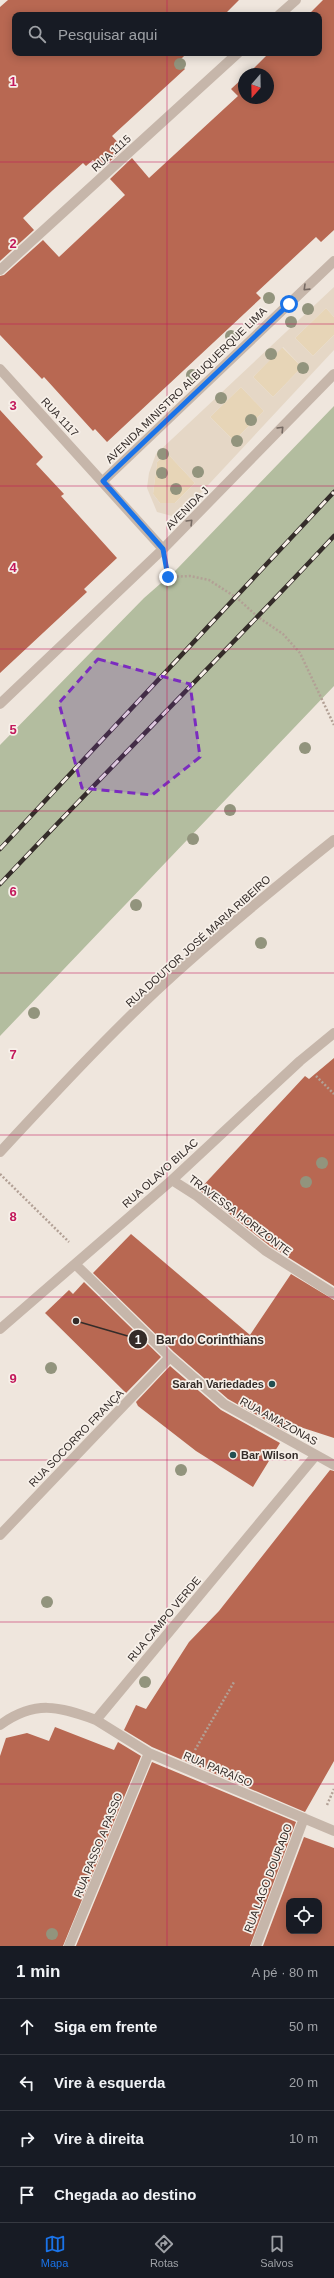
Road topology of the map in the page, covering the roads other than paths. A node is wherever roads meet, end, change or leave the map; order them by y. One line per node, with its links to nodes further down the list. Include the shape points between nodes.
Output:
1 (296, 0): 2 (street)
2 (282, 12)
3 (235, 56): 5 (street, RUA 1115)
4 (334, 261): 8 (street, AVENIDA MINISTRO ALBUQUERQUE LIMA, one-way to 8)
5 (0, 270)
6 (0, 369): 8 (street, RUA 1117)
7 (334, 374): 9 (street, AVENIDA J, one-way to 7)
8 (103, 481): 9 (street)
9 (163, 549): 10 (street, AVENIDA J)
10 (2, 699)
11 (334, 840): 13 (street, RUA DOUTOR JOSÉ MARIA RIBEIRO, via 156,991)
12 (334, 1032): 14 (street, RUA OLAVO BILAC)
13 (0, 1152)
14 (172, 1180): 15 (street, RUA OLAVO BILAC); 16 (street, TRAVESSA HORIZONTE, via 266,1251)
15 (75, 1264): 17 (street, RUA OLAVO BILAC); 18 (street, RUA AMAZONAS)
16 (334, 1294)
17 (0, 1329)
18 (170, 1357): 19 (street, RUA AMAZONAS, via 224,1404); 21 (street, RUA SOCORRO FRANÇA)
19 (316, 1455): 20 (street, RUA AMAZONAS); 22 (street, RUA CAMPO VERDE)
20 (334, 1465)
21 (0, 1535)
22 (96, 1720): 23 (street, via 68,1709 36,1707 11,1717); 24 (street, RUA PARAÍSO)
23 (0, 1725)
24 (149, 1753): 25 (street, RUA PARAÍSO); 27 (street, RUA PASSO A PASSO)
25 (304, 1818): 26 (street, RUA PARAÍSO); 28 (street, RUA LAGO DOURADO)
26 (334, 1831)
27 (69, 1946)
28 (256, 1946)

